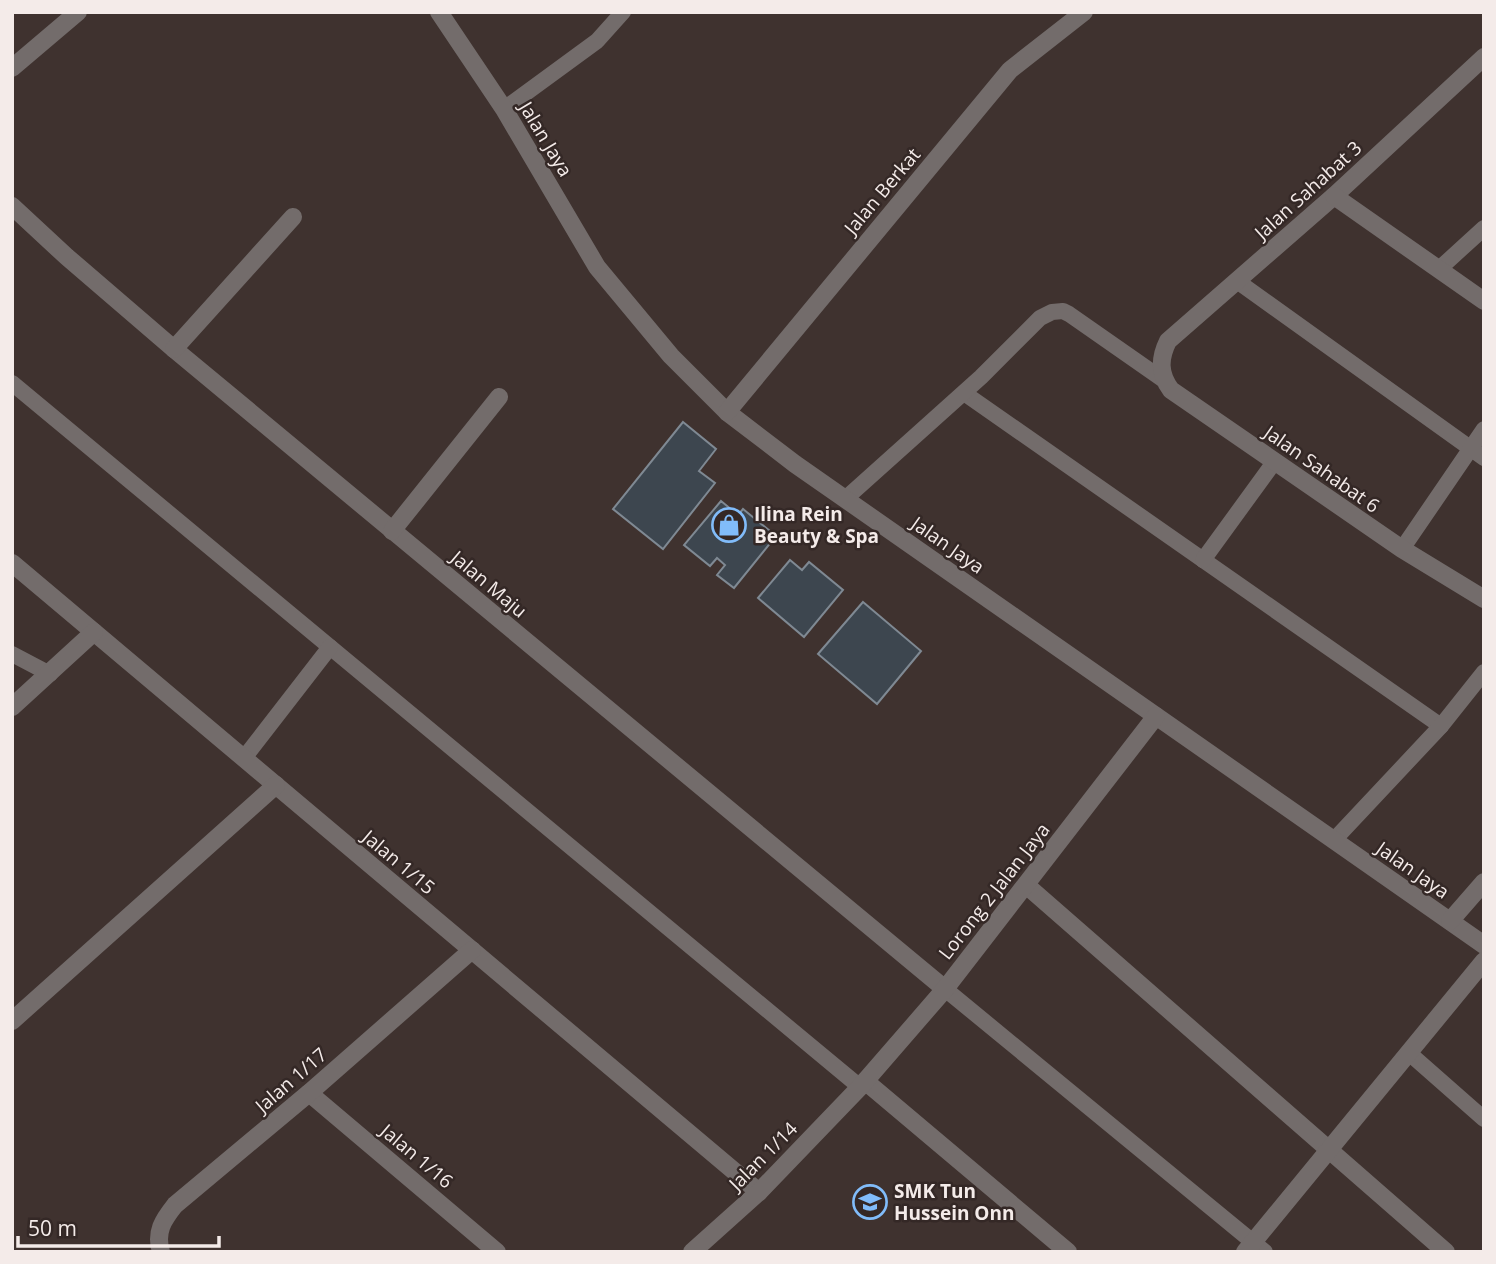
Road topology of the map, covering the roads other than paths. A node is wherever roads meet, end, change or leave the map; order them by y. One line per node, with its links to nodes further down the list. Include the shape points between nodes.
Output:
1 (78, 12): 6 (street)
2 (439, 12): 7 (street, Jalan Jaya)
3 (623, 12): 7 (lane, via 597,41)
4 (1084, 12): 20 (street, Jalan Berkat, via 1010,70)
5 (1484, 57): 8 (street, Jalan Sahabat 3)
6 (12, 68)
7 (504, 109): 20 (street, Jalan Jaya, via 597,267 671,356)
8 (1334, 196): 12 (street); 13 (street, Jalan Sahabat 3)
9 (12, 206): 15 (street, Jalan Maju)
10 (293, 218): 15 (street)
11 (1484, 228): 12 (lane)
12 (1439, 269): 14 (street)
13 (1237, 281): 16 (street, Jalan Sahabat 3, via 1168,341 1161,354); 22 (lane)
14 (1484, 301)
15 (174, 349): 25 (street, Jalan Maju)
16 (1165, 382): 18 (lane, via 1063,311 1040,318); 23 (street, Jalan Sahabat 6)
17 (12, 383): 31 (lane)
18 (964, 393): 24 (lane); 27 (lane)
19 (499, 397): 25 (street)
20 (727, 412): 24 (street, Jalan Jaya)
21 (1484, 429): 22 (lane)
22 (1477, 453): 26 (lane)
23 (1275, 461): 26 (street, Jalan Sahabat 6); 27 (lane)
24 (845, 499): 36 (street, Jalan Jaya)
25 (392, 531): 47 (street, Jalan Maju)
26 (1402, 549): 29 (street, Jalan Sahabat 6)
27 (1203, 560): 37 (lane)
28 (12, 563): 30 (street, Jalan 1/15)
29 (1484, 600)
30 (94, 632): 34 (street); 38 (street, Jalan 1/15)
31 (330, 647): 38 (lane); 50 (lane)
32 (12, 654): 34 (lane)
33 (1484, 672): 37 (lane)
34 (50, 674): 35 (street)
35 (12, 707)
36 (1156, 716): 40 (street, Jalan Jaya); 42 (street, Lorong 2 Jalan Jaya)
37 (1441, 726): 40 (lane)
38 (244, 758): 39 (street, Jalan 1/15)
39 (276, 785): 45 (street, Jalan 1/15); 48 (street)
40 (1334, 840): 43 (street, Jalan Jaya)
41 (1484, 882): 43 (street)
42 (1026, 885): 47 (street, Lorong 2 Jalan Jaya); 53 (street)
43 (1450, 921): 44 (street, Jalan Jaya)
44 (1484, 945)
45 (471, 950): 51 (street, Jalan 1/17); 54 (street, Jalan 1/15)
46 (1484, 961): 49 (street)
47 (945, 989): 50 (street, Lorong 2 Jalan Jaya); 55 (lane)
48 (12, 1021)
49 (1409, 1053): 52 (lane); 53 (street)
50 (863, 1084): 54 (street, Jalan 1/14); 59 (street)
51 (309, 1093): 56 (street, Jalan 1/17, via 175,1205 163,1220 158,1242); 57 (street, Jalan 1/16)
52 (1484, 1119)
53 (1329, 1150): 55 (street); 60 (street)
54 (759, 1192): 58 (street, Jalan 1/14)
55 (1254, 1249)
56 (161, 1252)
57 (497, 1252)
58 (692, 1252)
59 (1069, 1252)
60 (1446, 1252)

